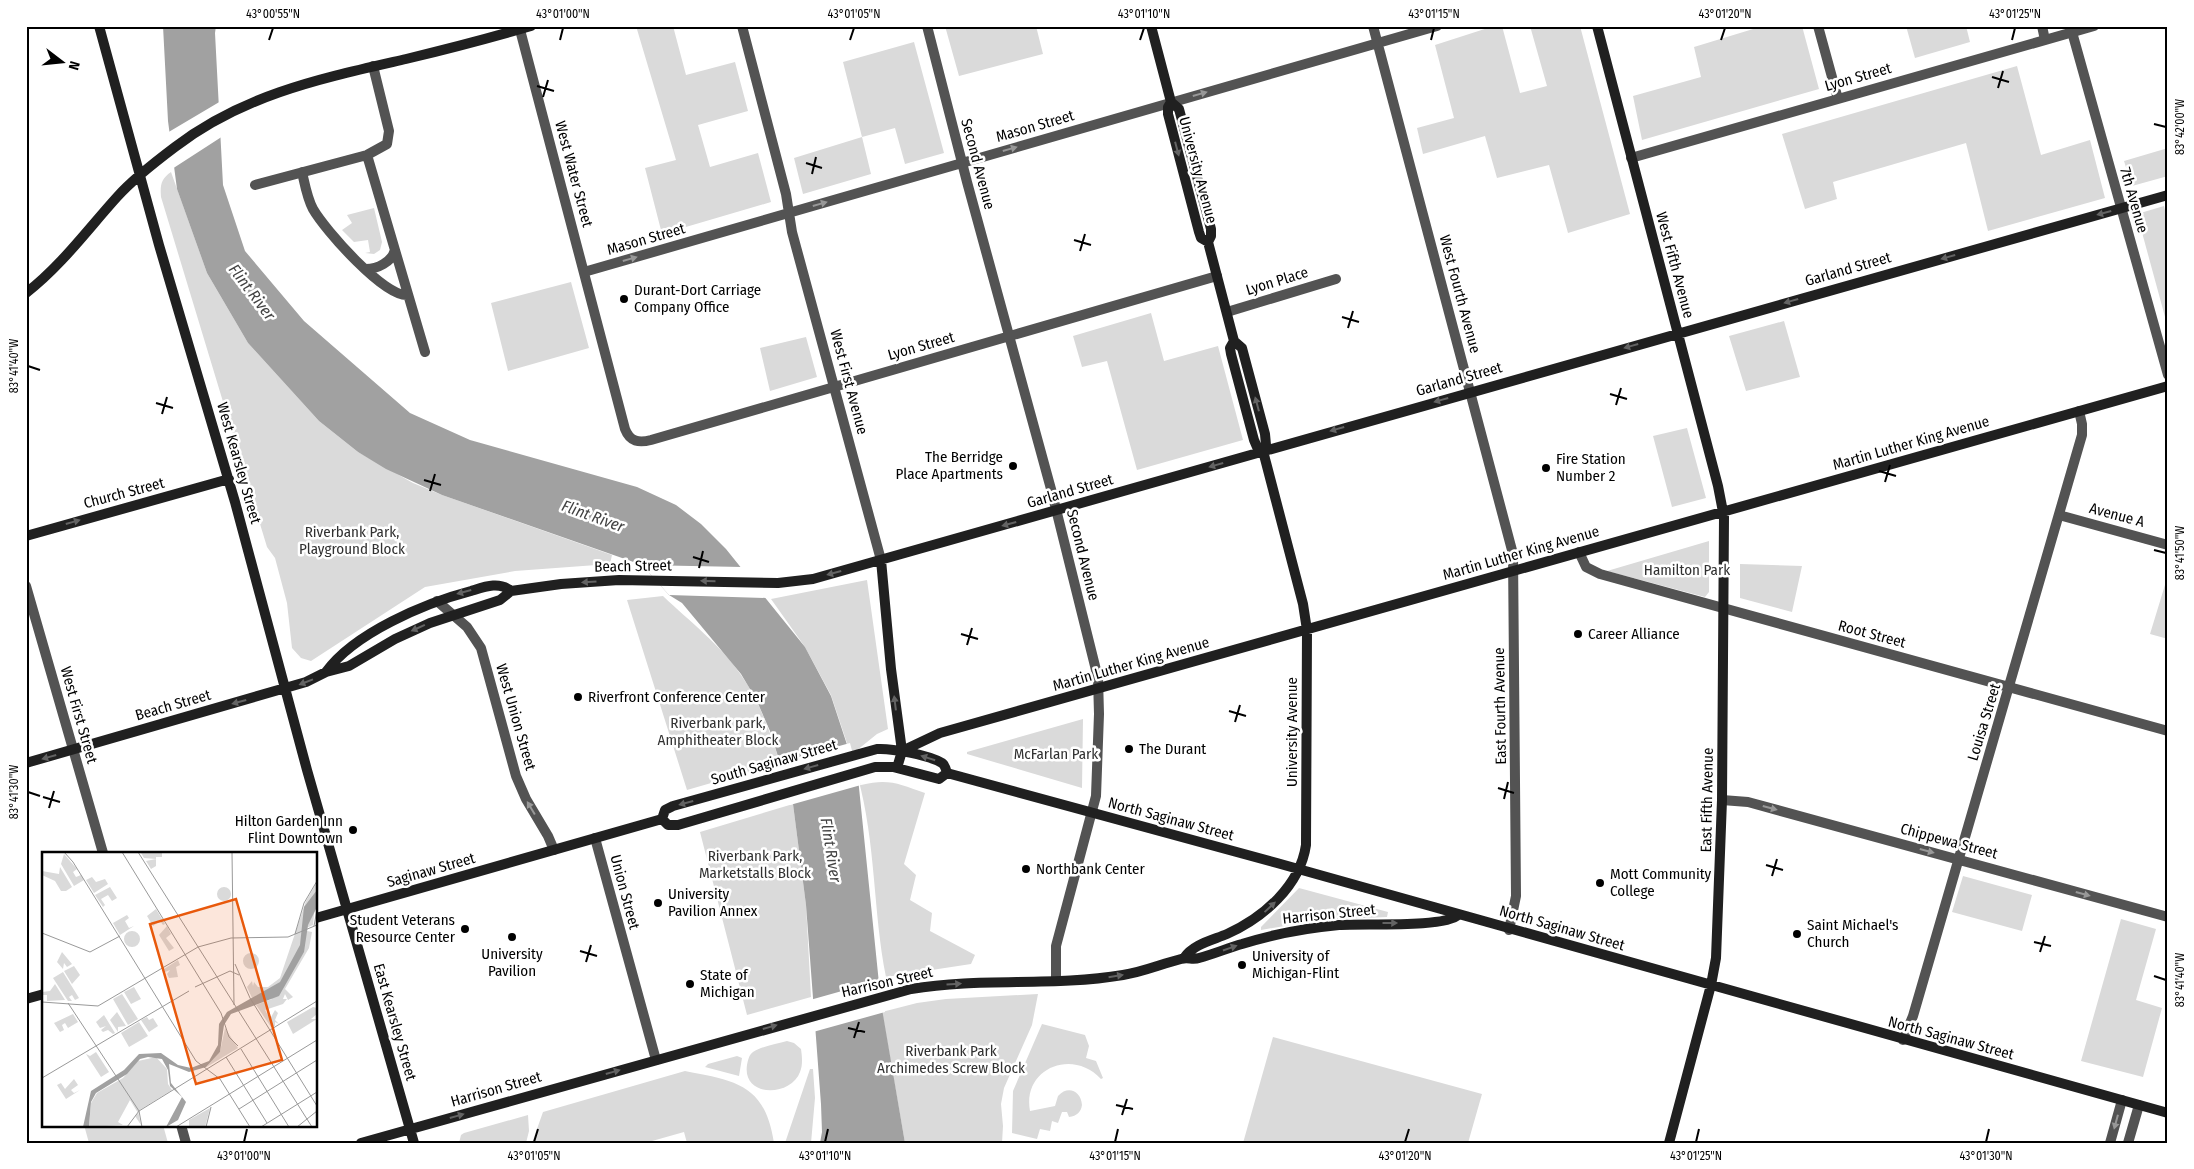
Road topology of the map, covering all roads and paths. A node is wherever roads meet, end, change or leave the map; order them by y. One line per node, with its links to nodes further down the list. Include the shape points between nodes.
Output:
1 (99, 26): 23 (street, West Kearsley Street)
2 (531, 26): 12 (street)
3 (742, 26): 27 (street, West First Avenue)
4 (927, 26): 21 (street, Second Avenue)
5 (1151, 26): 18 (street, University Avenue)
6 (1373, 26): 15 (street, West Fourth Avenue)
7 (1437, 26): 15 (street, Mason Street)
8 (1597, 26): 20 (street, West Fifth Avenue)
9 (1818, 26): 17 (street)
10 (2042, 26): 14 (street)
11 (2094, 26): 13 (street, Lyon Street)
12 (519, 28): 16 (street); 30 (street, West Water Street)
13 (2072, 32): 14 (street, Lyon Street); 26 (street, 7th Avenue)
14 (2045, 40): 17 (street, Lyon Street)
15 (1378, 43): 18 (street, Mason Street, one-way to 15); 42 (street, West Fourth Avenue)
16 (373, 66): 19 (street, via 389,135 385,146); 23 (street, via 294,86 232,113 199,131)
17 (1838, 98): 20 (street, Lyon Street)
18 (1171, 102): 21 (street, Mason Street, one-way to 18); 31 (street, University Avenue, via 1168,114 1199,232 1201,238 1208,242)
19 (367, 154): 22 (street); 28 (street)
20 (1631, 158): 36 (street, West Fifth Avenue)
21 (962, 163): 27 (street, Mason Street, one-way to 21); 37 (street, Second Avenue)
22 (302, 172): 24 (street); 29 (street, via 311,205 318,217)
23 (140, 175): 33 (street, via 46,276); 46 (street, West Kearsley Street)
24 (255, 185)
25 (2168, 195): 26 (street, Garland Street)
26 (2121, 208): 36 (street, Garland Street, one-way to 36); 39 (street, 7th Avenue)
27 (789, 213): 30 (street, Mason Street, one-way to 27); 41 (street, West First Avenue)
28 (395, 250): 29 (street, via 392,257 380,266); 34 (street)
29 (366, 269): 34 (street, via 394,292)
30 (584, 272): 44 (street, West Water Street, via 625,429)
31 (1217, 276): 35 (street, University Avenue); 37 (street, Lyon Street)
32 (1336, 279): 35 (street, Lyon Place)
33 (26, 293)
34 (408, 295): 38 (street)
35 (1227, 312): 45 (street, University Avenue, via 1234,341 1230,350 1238,382 1255,443)
36 (1678, 333): 42 (street, Garland Street, one-way to 42); 48 (street, West Fifth Avenue)
37 (1010, 336): 41 (street, Lyon Street); 47 (street, Second Avenue)
38 (425, 352)
39 (2168, 375)
40 (2168, 386): 43 (street, Martin Luther King Avenue)
41 (834, 387): 44 (street, Lyon Street, via 648,441); 53 (street, West First Avenue)
42 (1470, 392): 45 (street, Garland Street, one-way to 45); 54 (street, West Fourth Avenue, via 1512,547)
43 (2079, 411): 48 (street, Martin Luther King Avenue); 49 (street, Louisa Street, via 2082,435)
44 (633, 440)
45 (1263, 451): 47 (street, Garland Street, one-way to 47); 61 (street, University Avenue, via 1304,610)
46 (229, 479): 50 (street, Church Street, one-way to 46); 64 (street, West Kearsley Street)
47 (1056, 511): 53 (street, Garland Street, one-way to 53); 65 (street, Second Avenue, via 1095,665)
48 (1723, 512): 52 (street, Martin Luther King Avenue); 59 (street, East Fifth Avenue)
49 (2059, 515): 51 (street, Avenue A); 63 (street, Louisa Street)
50 (26, 536)
51 (2168, 545)
52 (1579, 552): 54 (street, Martin Luther King Avenue); 59 (street, Root Street, via 1592,572)
53 (881, 560): 55 (street, Garland Street, one-way to 55, via 800,581); 68 (street, West First Avenue, one-way to 53)
54 (1514, 571): 61 (street, Martin Luther King Avenue); 84 (street, East Fourth Avenue, via 1516,896)
55 (756, 583): 57 (street, Beach Street, one-way to 57, via 582,582)
56 (26, 586): 67 (street, West First Street)
57 (511, 591): 58 (street, Beach Street, one-way to 58, via 504,586 490,586); 60 (street, Beach Street, via 500,600)
58 (437, 601): 60 (street, West Union Street); 62 (street, Beach Street, via 374,632 338,658)
59 (1724, 609): 63 (street, Root Street); 72 (street, East Fifth Avenue)
60 (454, 614): 62 (street, Beach Street, one-way to 62, via 409,632 349,666); 76 (street, West Union Street, one-way to 60, via 522,791 481,648)
61 (1306, 630): 65 (street, Martin Luther King Avenue); 79 (street, University Avenue, via 1306,841)
62 (326, 672): 64 (street, Beach Street, one-way to 64)
63 (2010, 687): 66 (street, Root Street); 78 (street, Louisa Street)
64 (286, 689): 67 (street, Beach Street, one-way to 67); 80 (street, West Kearsley Street)
65 (1098, 689): 68 (street, Martin Luther King Avenue, via 940,733); 73 (street, Second Avenue, via 1097,790)
66 (2168, 731)
67 (73, 750): 69 (street, Beach Street, one-way to 69); 77 (street, West First Street)
68 (902, 751): 70 (street); 71 (street, North Saginaw Street, one-way to 68, via 941,763); 74 (street, South Saginaw Street, one-way to 74, via 884,748 858,753 668,808)
69 (26, 763)
70 (897, 768): 71 (street, North Saginaw Street, via 939,779); 74 (street, South Saginaw Street, via 863,770 678,826 668,825)
71 (947, 773): 73 (street, North Saginaw Street)
72 (1722, 800): 78 (street, Chippewa Street, one-way to 78, via 1748,802); 87 (street, East Fifth Avenue, via 1717,951)
73 (1092, 814): 79 (street, North Saginaw Street); 86 (street, Second Avenue, via 1056,946)
74 (662, 819): 75 (street, South Saginaw Street)
75 (595, 838): 76 (street, South Saginaw Street); 91 (street, Union Street)
76 (554, 850): 80 (street, Saginaw Street)
77 (103, 852)
78 (1959, 859): 83 (street, Chippewa Street, one-way to 83); 90 (street, Louisa Street)
79 (1298, 869): 81 (street, North Saginaw Street); 85 (street, University Avenue, one-way to 79, via 1193,949 1236,930 1262,914 1285,891)
80 (347, 910): 82 (street, Saginaw Street); 96 (street, East Kearsley Street)
81 (1458, 915): 84 (street, North Saginaw Street); 85 (street, Harrison Street, one-way to 81, via 1195,959 1264,937 1313,928 1364,923 1438,922)
82 (318, 917)
83 (2168, 917)
84 (1509, 930): 87 (street, North Saginaw Street)
85 (1184, 958): 86 (street, Harrison Street, one-way to 85, via 1124,975)
86 (1056, 981): 91 (street, Harrison Street, one-way to 86, via 889,994 950,984)
87 (1711, 985): 90 (street, North Saginaw Street); 100 (street, East Fifth Avenue)
88 (42, 995): 89 (street)
89 (26, 1000)
90 (1904, 1040): 92 (street, North Saginaw Street)
91 (656, 1060): 96 (street, Harrison Street, one-way to 91)
92 (2122, 1100): 93 (street, North Saginaw Street); 101 (street, one-way to 101)
93 (2139, 1105): 94 (street, North Saginaw Street); 102 (street)
94 (2168, 1113)
95 (181, 1126): 97 (street)
96 (410, 1129): 98 (street, Harrison Street); 99 (street, East Kearsley Street)
97 (186, 1143)
98 (361, 1143)
99 (414, 1143)
100 (1669, 1143)
101 (2110, 1143)
102 (2128, 1143)

